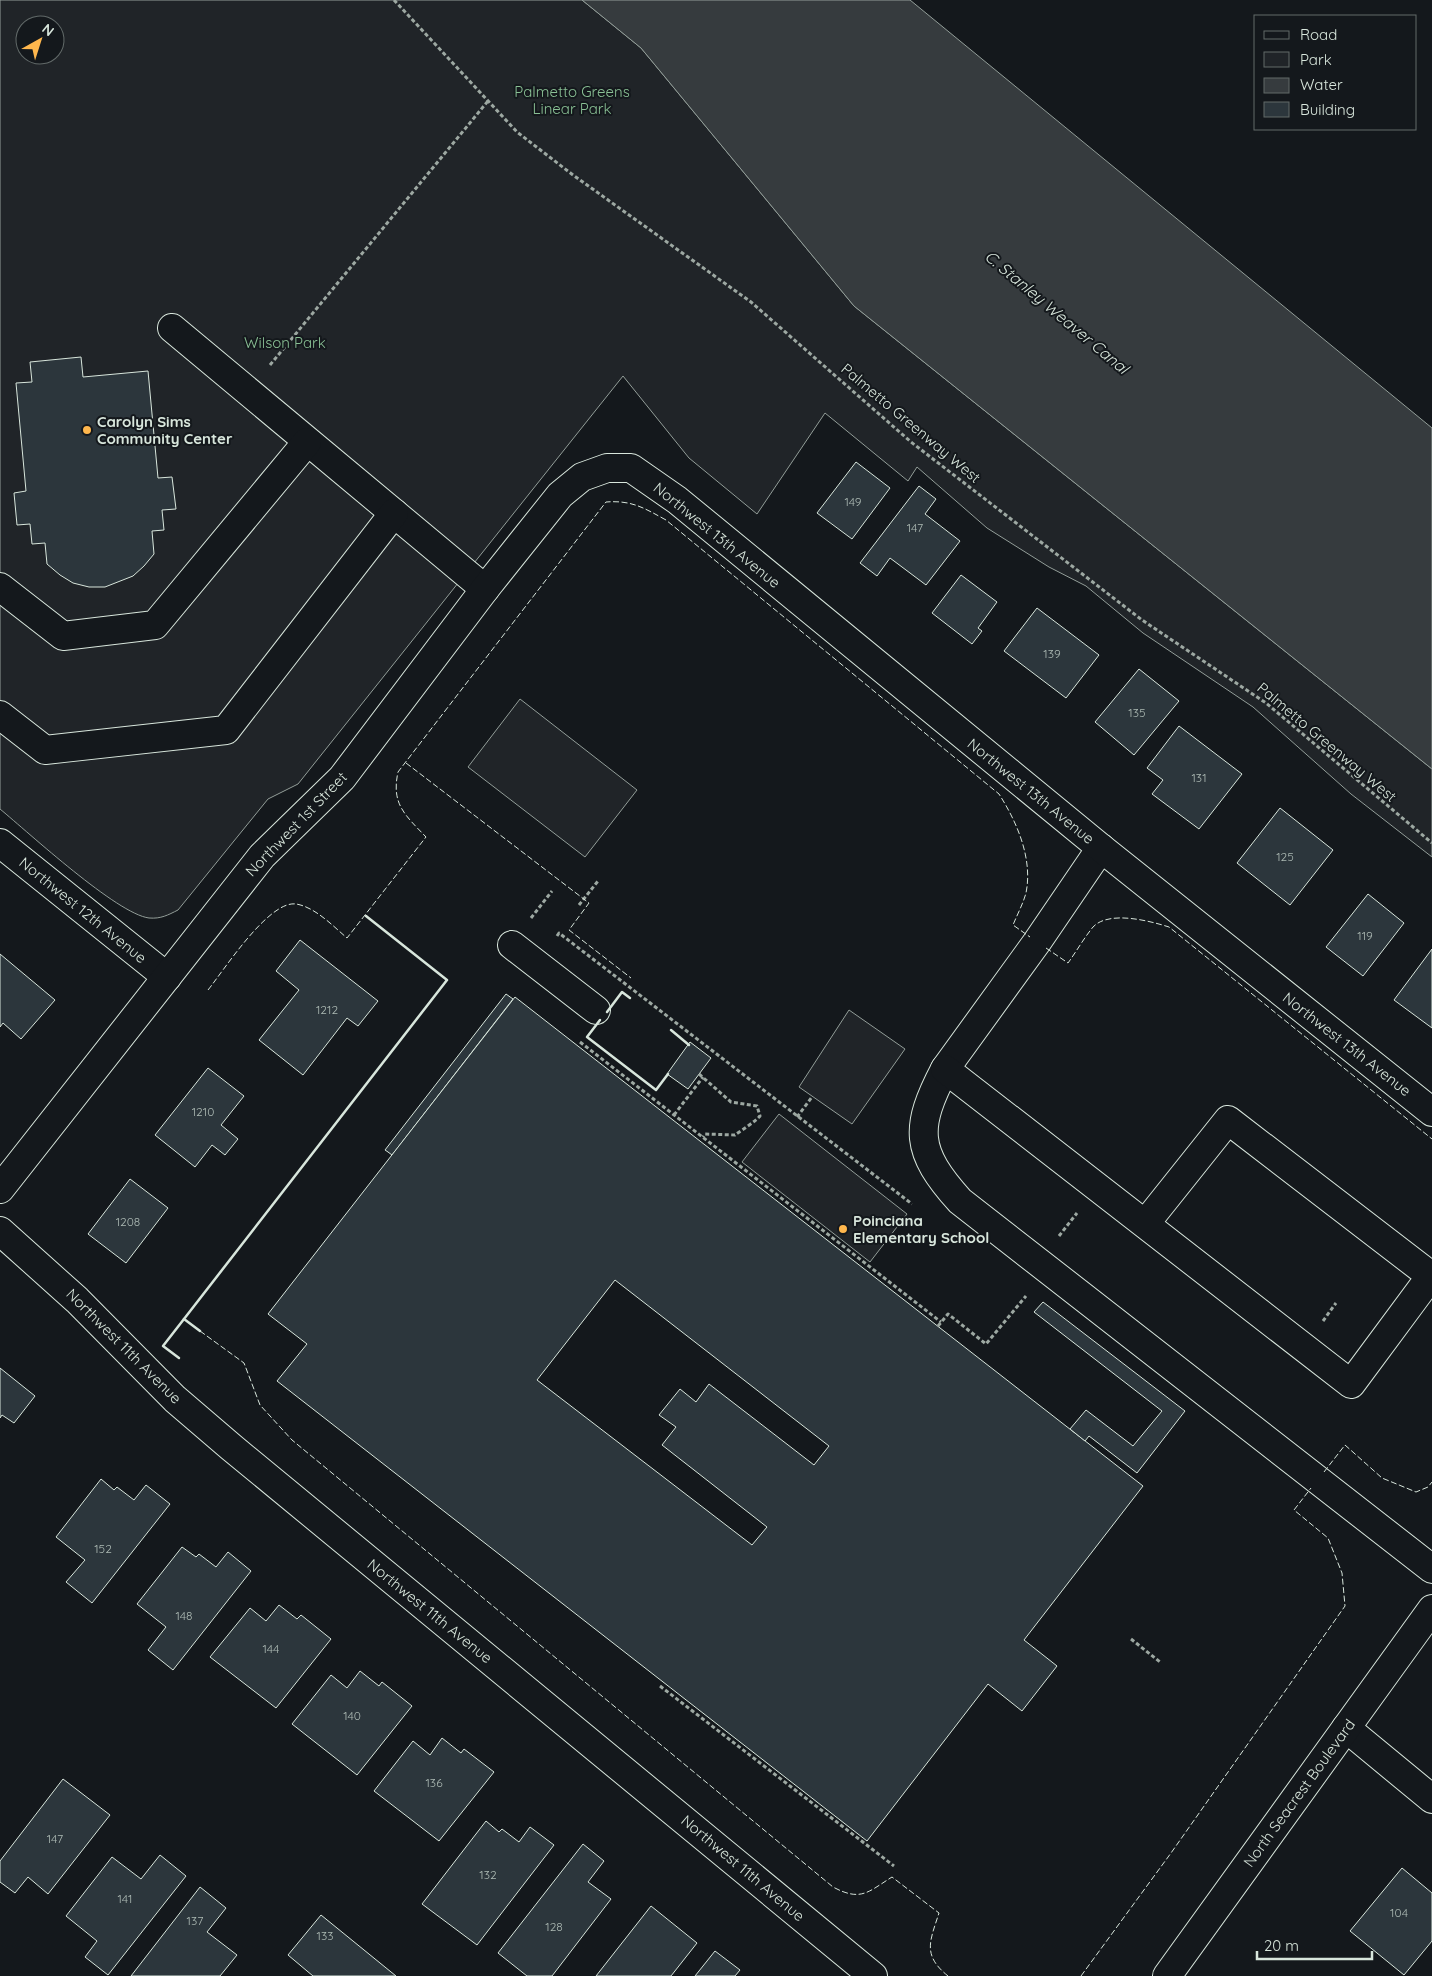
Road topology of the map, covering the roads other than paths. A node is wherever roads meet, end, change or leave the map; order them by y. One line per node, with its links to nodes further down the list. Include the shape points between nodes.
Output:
1 (172, 328): 2 (street)
2 (307, 442): 4 (street); 5 (street, via 155,625 63,636)
3 (631, 468): 6 (street, Northwest 1st Street, via 607,468 582,477 560,495); 9 (street, Northwest 13th Avenue, via 677,500)
4 (394, 513): 6 (street); 7 (street, via 226,730 45,750)
5 (0, 587)
6 (485, 589): 11 (street, Northwest 1st Street, via 342,778 262,856)
7 (0, 715)
8 (0, 843): 11 (street, Northwest 12th Avenue)
9 (1100, 848): 13 (street); 14 (street, Northwest 13th Avenue)
10 (512, 945): 12 (street)
11 (167, 977): 15 (street, Northwest 1st Street)
12 (596, 1010)
13 (945, 1069): 16 (street); 18 (street, via 933,1092 923,1124 924,1144 937,1176 960,1201)
14 (1432, 1112)
15 (0, 1189)
16 (1145, 1224): 16 (street, via 1351,1384 1431,1276 1228,1120)
17 (0, 1231): 22 (street, Northwest 11th Avenue, via 77,1300 175,1399 231,1447)
18 (1432, 1569)
19 (1432, 1610): 20 (street, North Seacrest Boulevard)
20 (1346, 1728): 21 (street); 23 (street, North Seacrest Boulevard)
21 (1432, 1799)
22 (873, 1976)
23 (1167, 1976)

